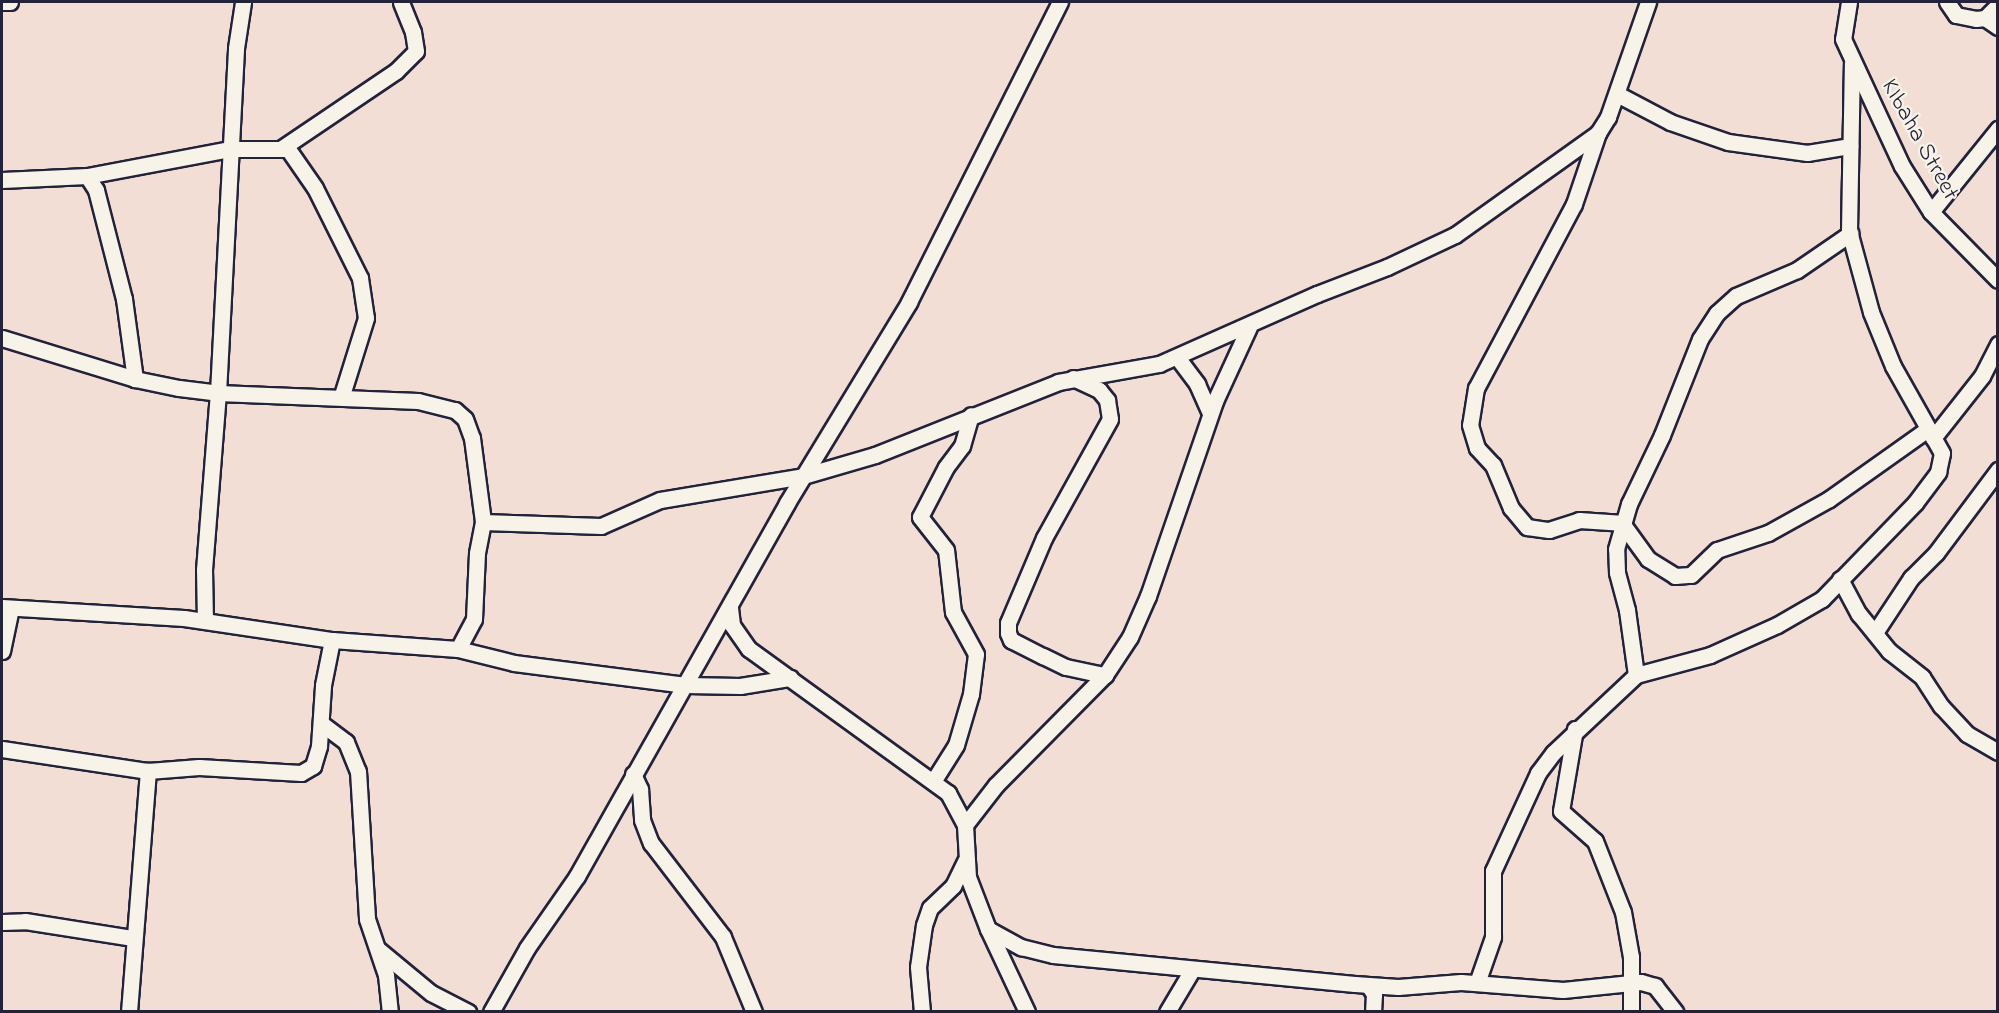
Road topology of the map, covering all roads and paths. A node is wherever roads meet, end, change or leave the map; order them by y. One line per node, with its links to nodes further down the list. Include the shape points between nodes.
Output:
1 (2, 2): 2 (street)
2 (10, 2)
3 (243, 2): 17 (street)
4 (401, 2): 16 (street, via 416,51 396,71)
5 (1060, 2): 35 (street, via 909,302)
6 (1648, 2): 12 (street)
7 (1849, 2): 11 (street, KIbaha Street, via 1843,36)
8 (1947, 2): 10 (street, via 1956,15)
9 (1998, 5): 10 (street)
10 (1991, 22)
11 (1852, 63): 15 (street); 20 (street, KIbaha Street, via 1902,166)
12 (1617, 94): 14 (street); 15 (street, via 1670,122 1728,142 1808,153)
13 (1998, 129): 20 (street)
14 (1598, 133): 23 (street, via 1455,235 1299,301); 37 (street, via 1574,204 1476,388 1470,425 1477,448 1493,465 1511,508 1527,527 1549,530 1580,520)
15 (1850, 147): 21 (street)
16 (282, 148): 17 (street); 30 (street, via 288,149 315,188 360,278 366,318)
17 (230, 149): 18 (street); 29 (street)
18 (87, 176): 19 (street); 28 (street, via 96,190 124,299)
19 (2, 180)
20 (1931, 212): 22 (street, KIbaha Street)
21 (1851, 233): 33 (street, via 1871,312 1893,366); 37 (street, via 1797,270 1746,290 1717,313 1700,339)
22 (1996, 276)
23 (1249, 327): 26 (street); 31 (street)
24 (2, 338): 28 (street)
25 (1998, 344): 33 (street, via 1982,376)
26 (1177, 357): 27 (street, via 1159,364); 31 (street, via 1197,384)
27 (1074, 378): 32 (street); 46 (street, via 1100,390 1107,400 1110,419 1044,538 1011,615 1008,633 1011,640 1066,667)
28 (135, 379): 29 (street)
29 (218, 393): 30 (street); 41 (street, via 204,570)
30 (342, 395): 36 (street, via 380,402 418,401 448,407 460,414 472,438)
31 (1210, 413): 46 (street, via 1149,596 1130,637)
32 (971, 415): 35 (street, via 875,455); 56 (street, via 963,446 945,467 920,517 946,550 952,612 976,654 971,693 956,745)
33 (1931, 433): 37 (street, via 1768,533 1717,550 1691,575 1675,576 1648,559); 38 (street, via 1941,453 1941,463 1928,487)
34 (1998, 470): 42 (street, via 1936,553 1911,578)
35 (803, 476): 36 (street, via 660,500 602,526); 40 (street)
36 (483, 522): 44 (street, via 477,553 474,619)
37 (1624, 524): 47 (street, via 1615,559)
38 (1840, 579): 42 (street, via 1859,614); 47 (street, via 1822,599 1777,625 1710,656)
39 (6, 608): 41 (street); 45 (street)
40 (730, 608): 48 (street, via 732,625 743,642); 49 (street)
41 (205, 621): 43 (street)
42 (1876, 631): 53 (street, via 1889,651 1922,677 1941,706 1967,734)
43 (332, 640): 44 (street); 50 (street, via 323,685)
44 (458, 649): 49 (street, via 514,663)
45 (2, 651)
46 (1105, 675): 57 (street, via 990,791)
47 (1636, 675): 51 (street)
48 (790, 678): 49 (street, via 740,686); 56 (street, via 853,727)
49 (686, 685): 55 (street)
50 (322, 724): 54 (street, via 315,762 301,773 199,767); 62 (street, via 346,742 358,771 367,919)
51 (1575, 729): 64 (street, via 1538,773 1497,861 1492,879 1496,914 1493,937); 66 (street, via 1561,811 1595,841 1605,860 1623,912)
52 (2, 749): 54 (street)
53 (1998, 752)
54 (148, 771): 61 (street)
55 (633, 774): 70 (street, via 577,876 527,948); 71 (street, via 651,843 714,921 732,953)
56 (934, 780): 57 (street, via 948,793)
57 (965, 825): 58 (street)
58 (966, 858): 60 (street, via 968,877); 72 (street, via 958,878 930,909 924,925 918,968)
59 (2, 922): 61 (street, via 25,921)
60 (988, 929): 63 (street, via 1021,947 1053,955); 73 (street)
61 (132, 938): 67 (street)
62 (377, 948): 68 (street, via 386,975); 69 (street, via 431,993)
63 (1192, 970): 65 (street); 74 (street)
64 (1477, 983): 65 (street); 66 (street, via 1563,990)
65 (1368, 985): 75 (street, via 1374,994)
66 (1632, 986): 76 (street); 77 (street, via 1641,982 1655,986)
67 (129, 1011)
68 (390, 1011)
69 (468, 1011)
70 (490, 1011)
71 (754, 1011)
72 (922, 1011)
73 (1027, 1011)
74 (1167, 1011)
75 (1373, 1011)
76 (1631, 1011)
77 (1675, 1011)

